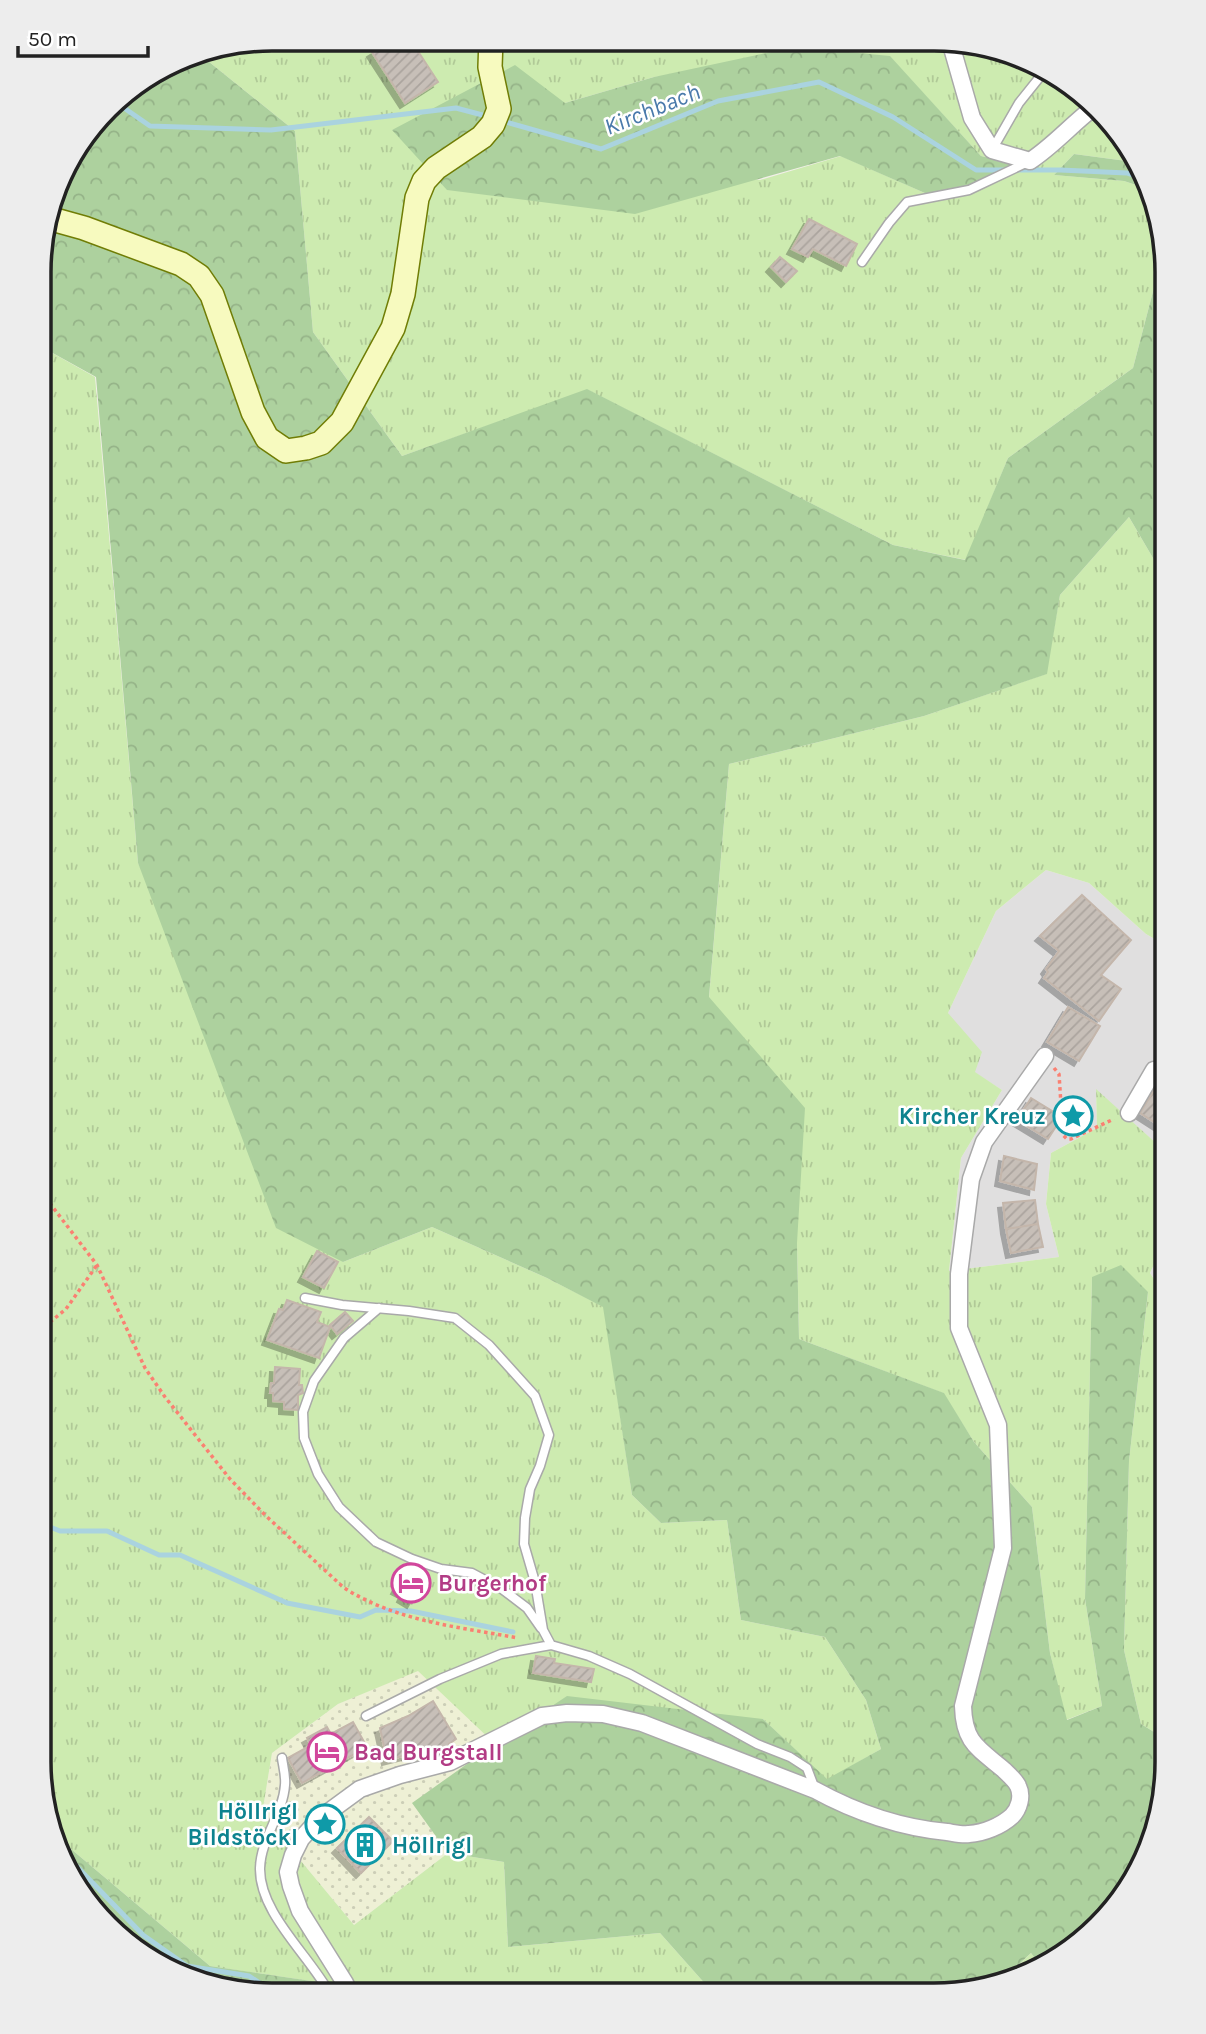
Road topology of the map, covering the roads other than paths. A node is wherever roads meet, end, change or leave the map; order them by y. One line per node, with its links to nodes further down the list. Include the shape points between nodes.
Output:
1 (491, 51): 7 (street, via 499,109 493,124 424,181 393,328 342,422 321,443 306,449 286,451 267,438 253,412 212,295 199,276 181,264)
2 (953, 52): 5 (street, via 972,118)
3 (1039, 77): 5 (lane)
4 (1088, 112): 6 (street)
5 (992, 150): 6 (street)
6 (1030, 161): 8 (lane, via 969,190 907,202)
7 (57, 220)
8 (862, 262)
9 (1045, 1056): 18 (street, via 984,1142 971,1179 959,1274 959,1328 998,1425 1003,1548 963,1706 964,1726 973,1744 1018,1787 1017,1811 990,1830 967,1835 919,1830 840,1804)
10 (1155, 1071): 11 (street)
11 (1129, 1112)
12 (305, 1298): 13 (lane)
13 (379, 1308): 14 (lane, via 455,1318 489,1345 535,1396 549,1435 530,1489 524,1544); 14 (lane, via 344,1338 314,1381 303,1412 304,1438 318,1474 340,1507 376,1542 441,1569 472,1573 527,1608)
14 (543, 1630): 15 (lane)
15 (551, 1645): 16 (lane, via 501,1654); 18 (lane, via 630,1674 757,1744 790,1757 807,1768)
16 (366, 1716)
17 (282, 1758): 19 (lane, via 285,1784 264,1846 261,1881 270,1907)
18 (815, 1790): 20 (street, via 642,1723 579,1713 542,1716 450,1762 360,1789 318,1819 300,1839 288,1872 300,1911)
19 (322, 1983)
20 (345, 1983)

